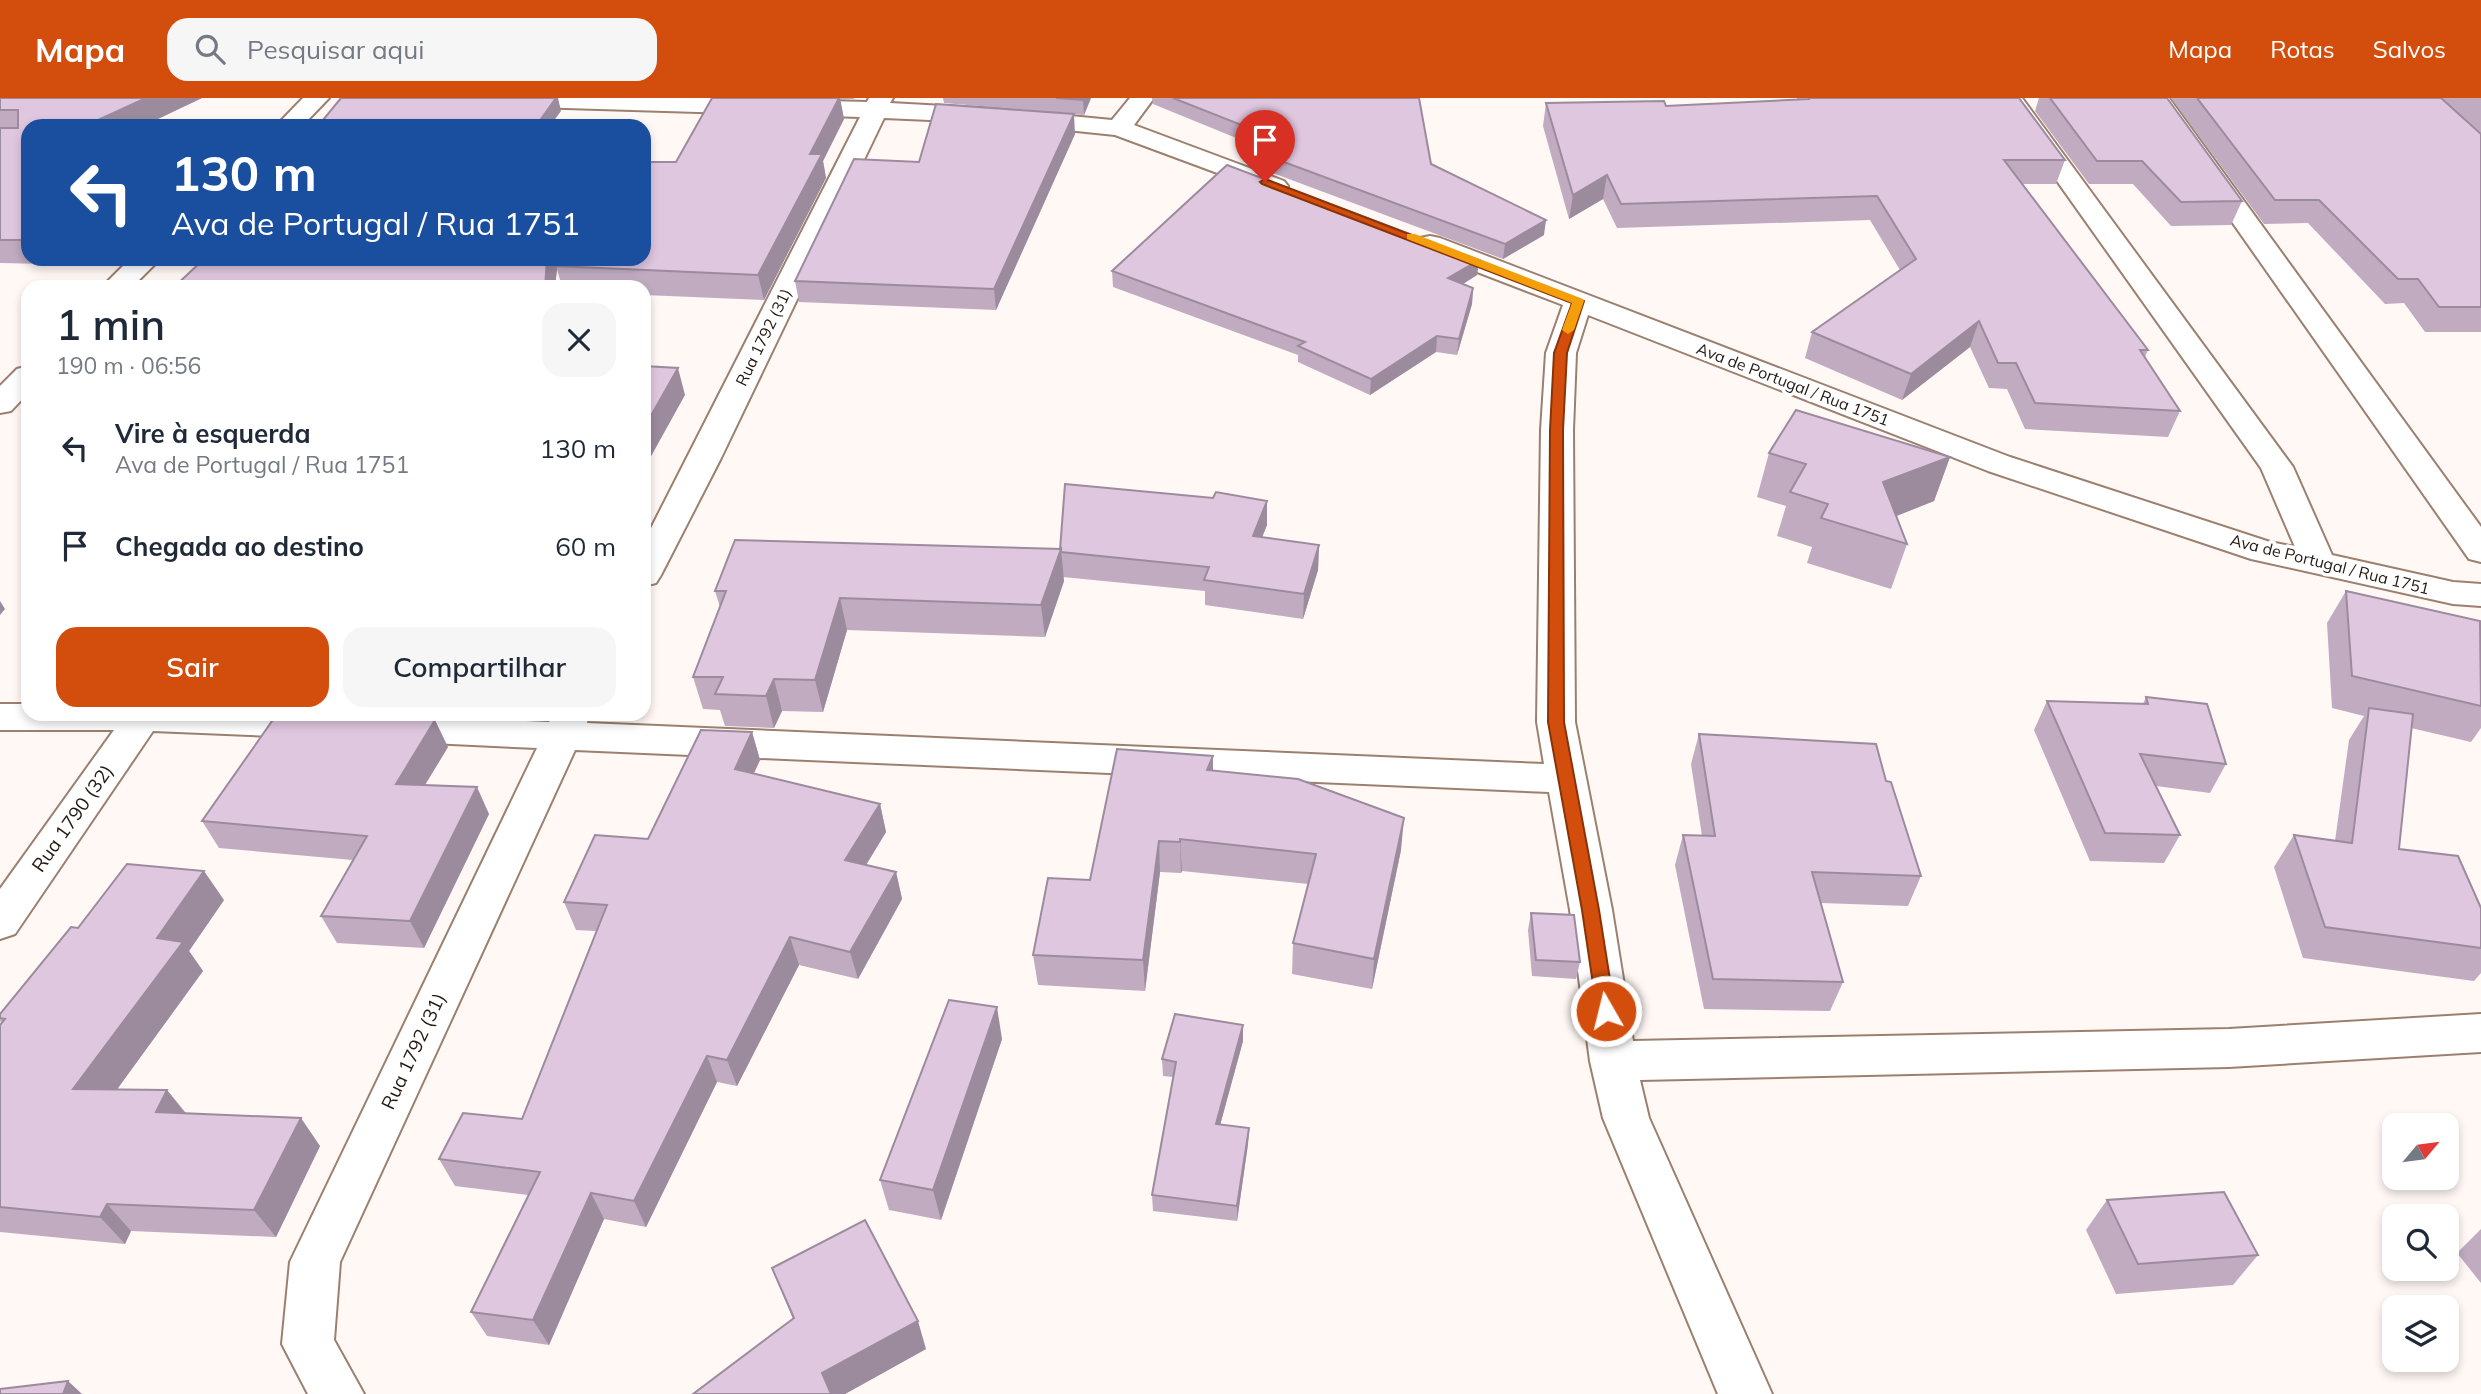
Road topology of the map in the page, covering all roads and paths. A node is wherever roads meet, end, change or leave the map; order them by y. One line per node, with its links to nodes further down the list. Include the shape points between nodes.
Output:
1 (317, 98): 8 (street)
2 (467, 98): 6 (street)
3 (1142, 98): 10 (street)
4 (2010, 98): 20 (street, via 2277,467)
5 (2157, 98): 18 (street)
6 (593, 100): 7 (street); 9 (street)
7 (878, 104): 10 (street); 19 (street, Rua 1792 (31))
8 (295, 119)
9 (578, 119)
10 (1119, 128): 11 (street)
11 (1298, 194)
12 (1400, 232): 15 (street, Ava de Portugal / Rua 1751)
13 (138, 266): 14 (street)
14 (124, 280)
15 (1578, 301): 20 (street, Ava de Portugal / Rua 1751, via 1999,464 2263,551); 28 (street, via 1560,353 1557,430 1556,722)
16 (21, 382): 17 (street)
17 (0, 404)
18 (2481, 551)
19 (651, 562)
20 (2319, 564): 21 (street, Ava de Portugal / Rua 1751)
21 (2467, 594): 22 (street)
22 (2481, 626)
23 (0, 717): 24 (street)
24 (21, 717)
25 (140, 721): 29 (street, Rua 1790 (32))
26 (397, 721): 27 (street)
27 (566, 725): 28 (street); 32 (street, Rua 1792 (31), via 315,1262 308,1344)
28 (1567, 779): 31 (street)
29 (0, 922)
30 (2481, 1033): 31 (street, via 2229,1048)
31 (1614, 1061): 33 (street, via 1626,1118)
32 (337, 1394)
33 (1745, 1394)

